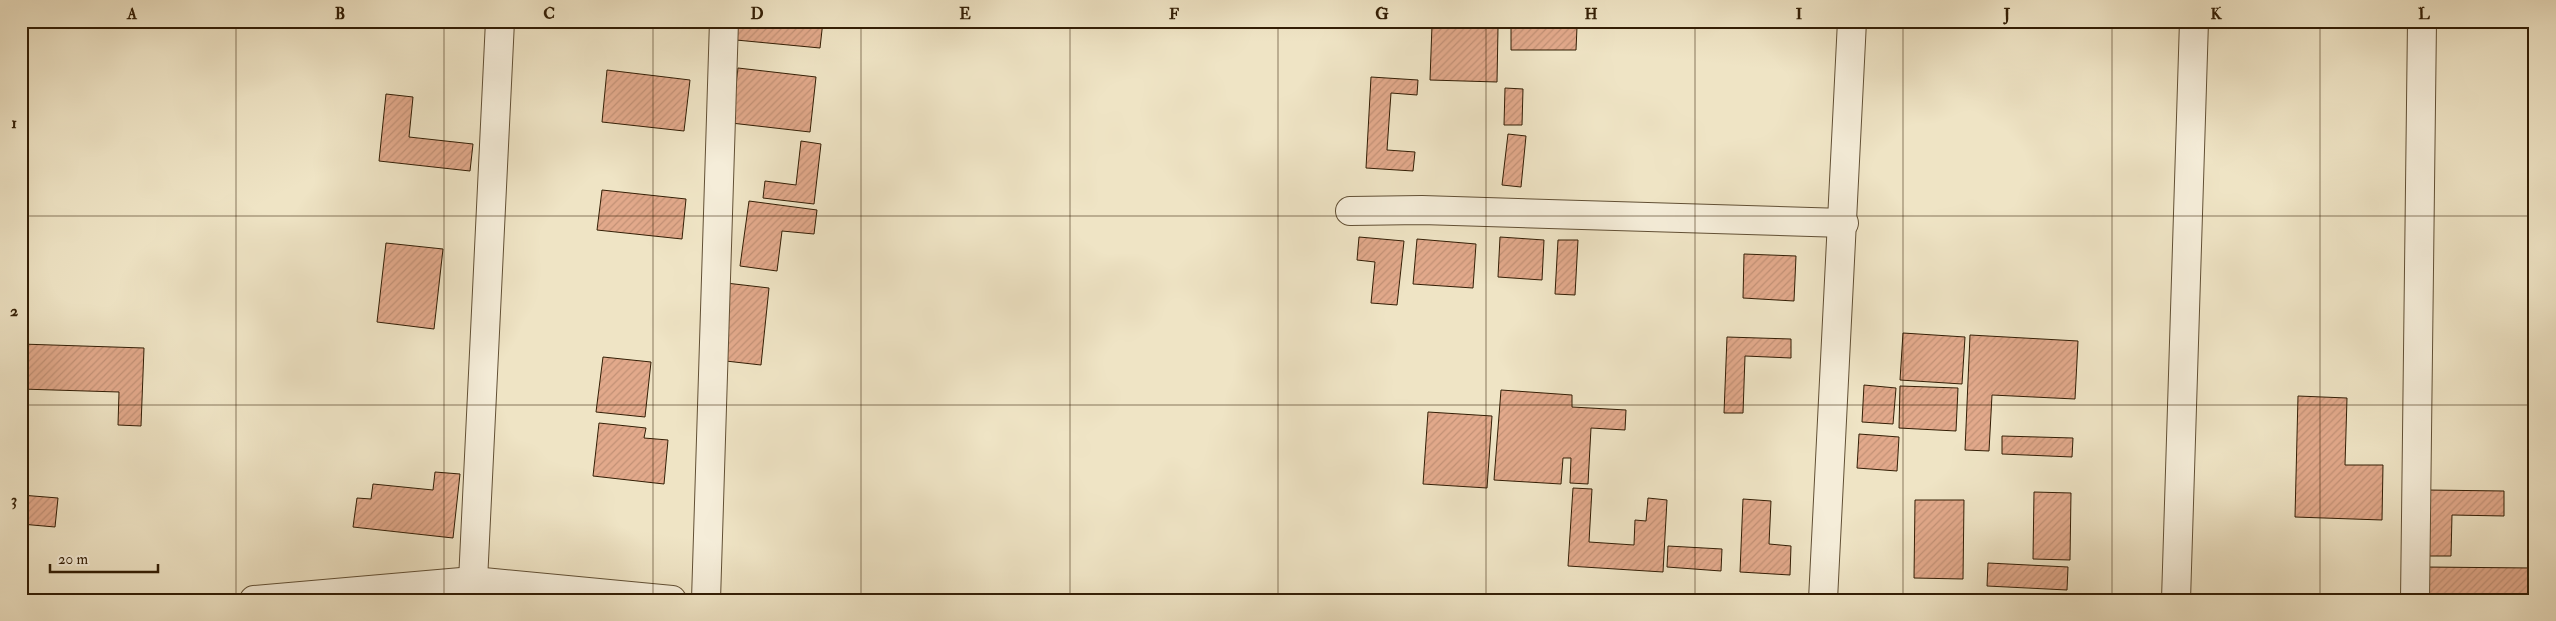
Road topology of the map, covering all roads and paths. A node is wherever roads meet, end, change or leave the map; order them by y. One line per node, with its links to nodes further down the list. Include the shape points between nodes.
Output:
1 (500, 21): 8 (street)
2 (724, 21): 11 (street)
3 (1852, 21): 7 (street)
4 (2194, 21): 13 (street)
5 (2422, 21): 14 (street)
6 (1350, 211): 7 (street, via 1422,210)
7 (1844, 223): 12 (street)
8 (472, 581): 9 (street); 10 (street)
9 (254, 600)
10 (672, 600)
11 (706, 600)
12 (1823, 600)
13 (2176, 600)
14 (2415, 600)

